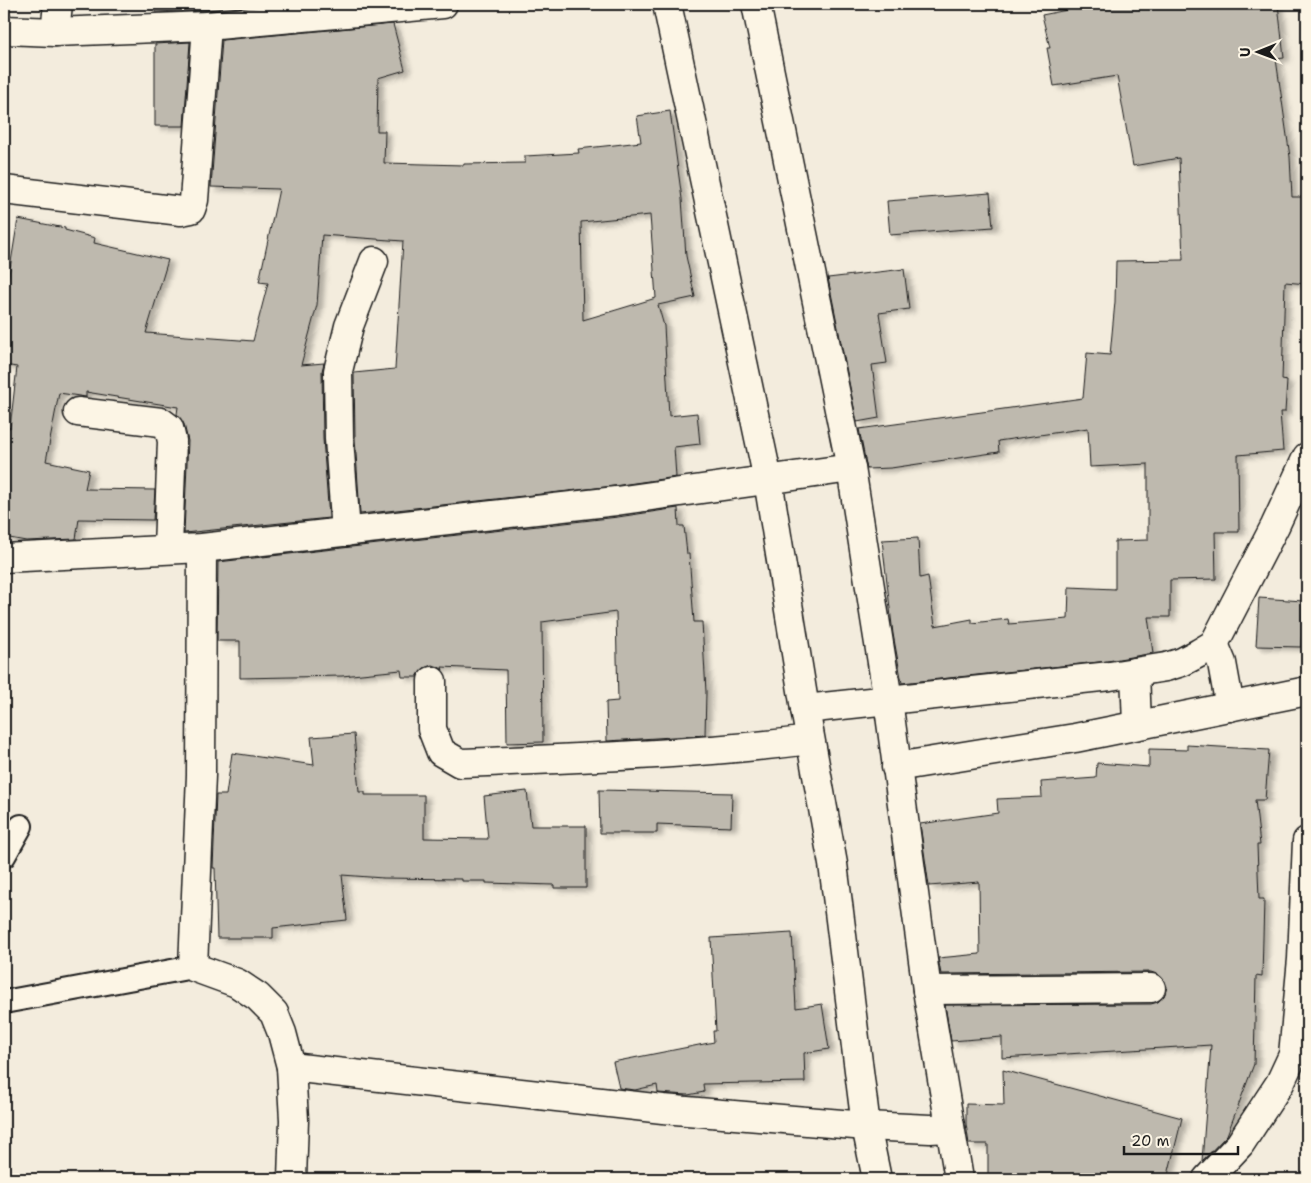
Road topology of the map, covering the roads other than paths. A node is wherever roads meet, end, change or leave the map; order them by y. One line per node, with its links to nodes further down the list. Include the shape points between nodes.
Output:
1 (58, 4): 7 (street)
2 (443, 4): 5 (street)
3 (667, 4): 13 (street)
4 (756, 4): 12 (street)
5 (208, 26): 7 (street); 8 (street, via 191,209 181,211)
6 (4, 30): 7 (street)
7 (56, 32)
8 (4, 190)
9 (374, 261): 14 (street, via 348,326 338,371 338,431)
10 (78, 412): 15 (street, via 161,422 169,428 172,441)
11 (1307, 457): 18 (street)
12 (845, 468): 13 (street); 22 (street)
13 (779, 477): 14 (street); 24 (street)
14 (346, 532): 16 (street)
15 (168, 548): 16 (street); 17 (street)
16 (202, 548): 31 (street, via 201,775)
17 (4, 558)
18 (1218, 654): 19 (street, via 1199,654); 23 (street)
19 (1136, 677): 22 (street, via 1100,677); 25 (street)
20 (432, 681): 26 (street, via 432,729 440,752 460,763 645,756)
21 (1307, 697): 23 (street)
22 (876, 701): 24 (street); 27 (street)
23 (1229, 702): 25 (street)
24 (813, 708): 26 (street)
25 (1138, 718): 27 (street, via 1075,738)
26 (810, 740): 37 (street, via 833,864)
27 (896, 768): 33 (street)
28 (20, 826): 30 (lane)
29 (1307, 841): 35 (street)
30 (4, 856)
31 (193, 967): 34 (lane); 36 (street, via 237,983 274,1013)
32 (1151, 988): 33 (street)
33 (927, 990): 38 (street)
34 (4, 1002)
35 (1300, 1057): 42 (street, via 1240,1144)
36 (291, 1067): 37 (street, via 654,1108); 39 (street, via 294,1120)
37 (873, 1126): 38 (street); 40 (street)
38 (940, 1129): 41 (street)
39 (292, 1179)
40 (877, 1179)
41 (959, 1179)
42 (1207, 1179)

